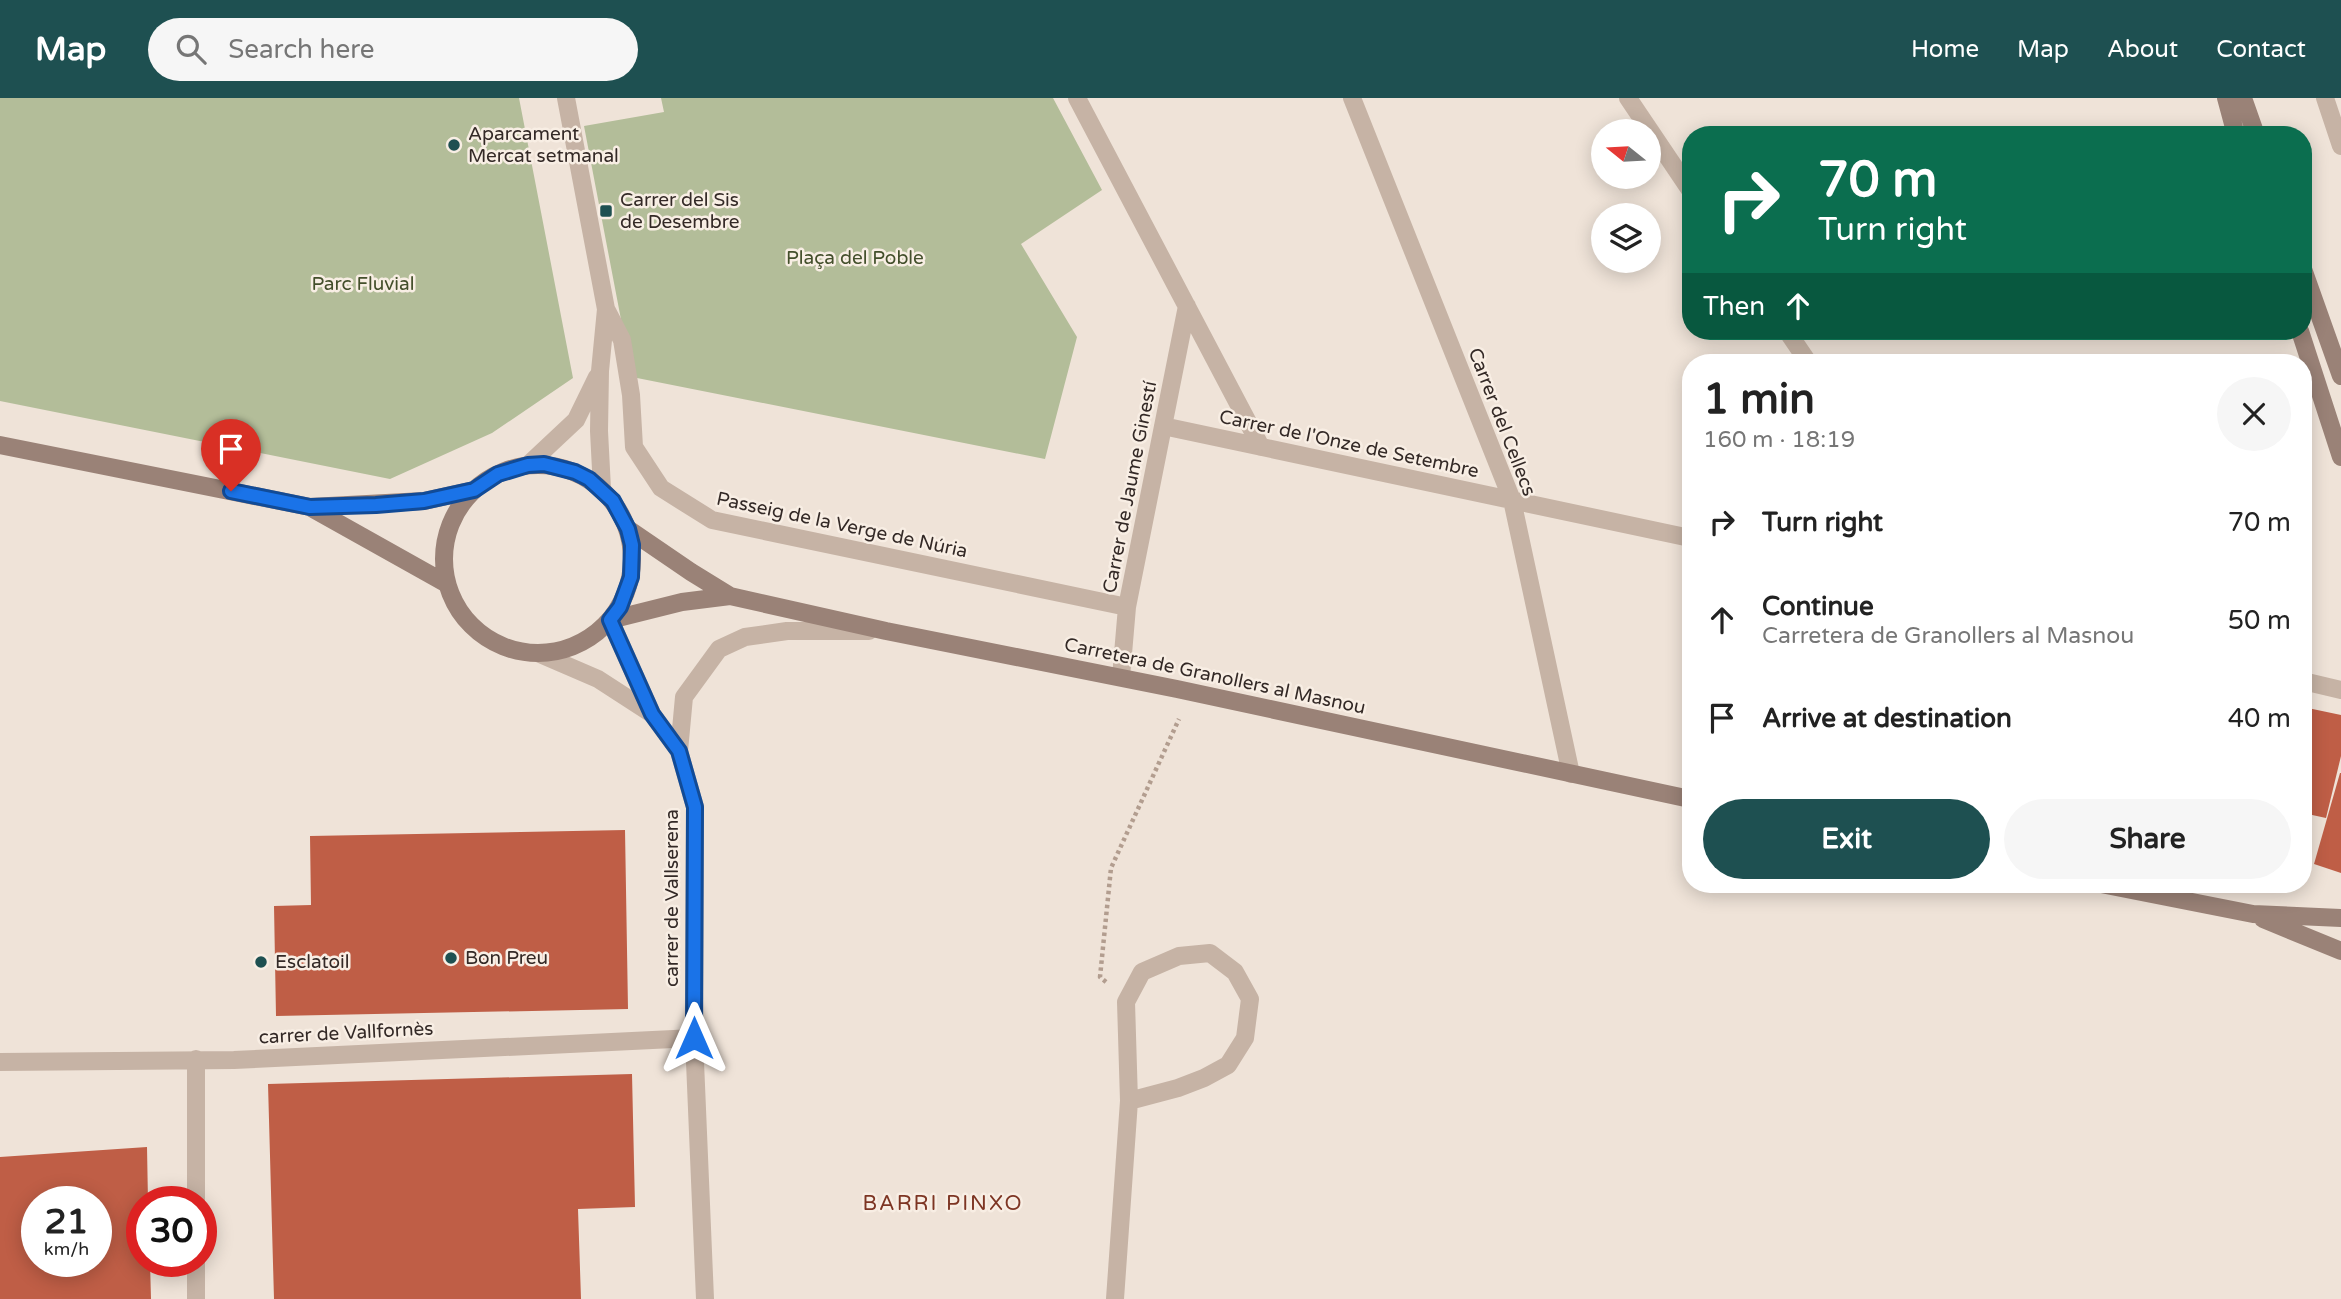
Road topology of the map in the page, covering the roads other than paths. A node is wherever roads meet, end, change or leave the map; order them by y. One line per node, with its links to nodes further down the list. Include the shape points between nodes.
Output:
1 (566, 98): 14 (street)
2 (1077, 98): 13 (street)
3 (1352, 98): 25 (street, Carrer del Cellecs)
4 (1628, 98): 11 (street)
5 (2226, 98): 8 (main road)
6 (2243, 98): 9 (main road)
7 (2325, 98): 10 (street)
8 (2233, 126)
9 (2253, 126)
10 (2341, 146)
11 (1682, 178)
12 (2312, 294): 17 (main road)
13 (1187, 306): 18 (street, Carrer de Jaume Ginestí); 20 (street)
14 (606, 309): 16 (street); 31 (street, Passeig de la Verge de Núria, via 622,340 634,447 661,488 712,520)
15 (2312, 368): 21 (main road)
16 (600, 371): 22 (street, via 576,420); 23 (street)
17 (2341, 376)
18 (1163, 426): 20 (street, Carrer de l'Onze de Setembre); 31 (street, Carrer de Jaume Ginestí)
19 (0, 445): 26 (main road)
20 (1261, 447): 25 (street, Carrer de l'Onze de Setembre)
21 (2341, 457)
22 (528, 465): 23 (main road, via 560,467); 24 (main road, via 498,474)
23 (602, 489): 27 (main road)
24 (474, 490): 26 (main road, via 424,501); 29 (main road, via 447,534)
25 (1512, 500): 28 (street, Carrer de l'Onze de Setembre); 40 (street, Carrer del Cellecs)
26 (310, 507): 29 (main road)
27 (628, 529): 30 (main road, Carretera de Granollers al Masnou); 32 (main road, via 631,577)
28 (1682, 536)
29 (447, 584): 34 (main road, via 458,611 481,635 509,649)
30 (730, 596): 32 (main road, Carretera de Granollers al Masnou, via 682,602); 33 (main road, Carretera de Granollers al Masnou)
31 (1127, 607): 35 (street, Carrer de Jaume Ginestí)
32 (610, 620): 34 (main road, via 579,644); 38 (street, carrer de Vallserena)
33 (887, 631): 35 (main road, Carretera de Granollers al Masnou); 39 (street, carrer de Vallserena, via 787,631 745,637 719,649 684,697)
34 (540, 654): 38 (street, carrer de Vallserena, via 598,678)
35 (1121, 677): 40 (main road, Carretera de Granollers al Masnou)
36 (2312, 683): 37 (street)
37 (2341, 690)
38 (652, 714): 39 (street, carrer de Vallserena)
39 (679, 751): 46 (street, carrer de Vallserena, via 695,807)
40 (1572, 774): 41 (main road, Carretera de Granollers al Masnou)
41 (1682, 797)
42 (2147, 893): 43 (main road)
43 (2253, 914): 44 (main road); 45 (main road)
44 (2341, 918)
45 (2341, 951)
46 (694, 1038): 47 (street, carrer de Vallfornès); 53 (street, carrer de Vallserena)
47 (196, 1059): 48 (street, carrer de Vallfornès); 50 (street)
48 (0, 1062)
49 (1129, 1101): 49 (street, via 1126,1002 1142,972 1178,956 1210,953 1235,972 1250,999 1245,1038 1228,1065 1178,1088); 54 (street)
50 (196, 1186)
51 (196, 1277): 52 (street)
52 (196, 1299)
53 (705, 1299)
54 (1115, 1299)

